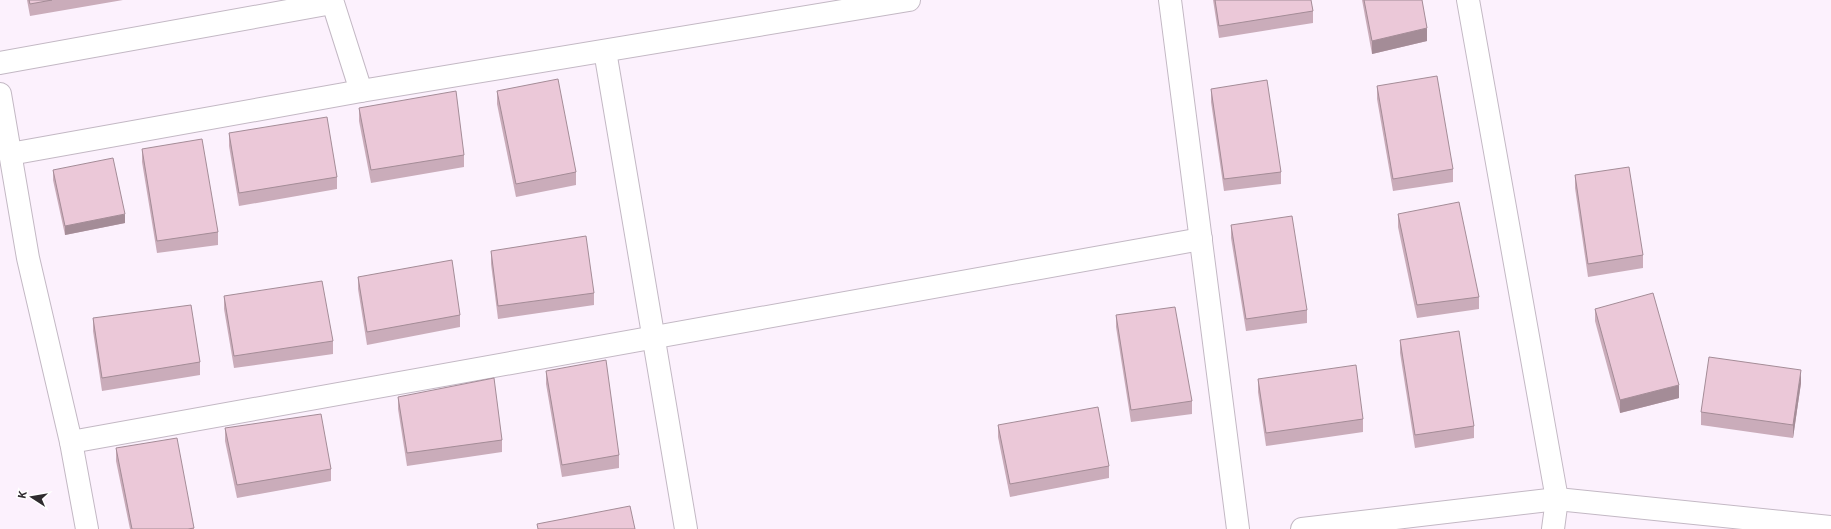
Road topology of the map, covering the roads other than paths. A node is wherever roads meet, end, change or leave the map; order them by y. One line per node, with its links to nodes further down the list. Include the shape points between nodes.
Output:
1 (1170, 0): 10 (street)
2 (1468, 0): 13 (street)
3 (332, 1): 6 (street); 7 (street)
4 (902, 1): 5 (street)
5 (605, 51): 7 (street); 11 (street)
6 (0, 63)
7 (361, 91): 9 (street)
8 (0, 94): 9 (street)
9 (10, 154): 12 (street, via 28,258)
10 (1201, 239): 11 (street); 17 (street)
11 (655, 336): 12 (street); 16 (street)
12 (71, 442): 15 (street)
13 (1557, 499): 14 (street); 18 (street); 19 (street)
14 (1831, 527)
15 (87, 529)
16 (686, 529)
17 (1238, 529)
18 (1302, 529)
19 (1553, 529)

